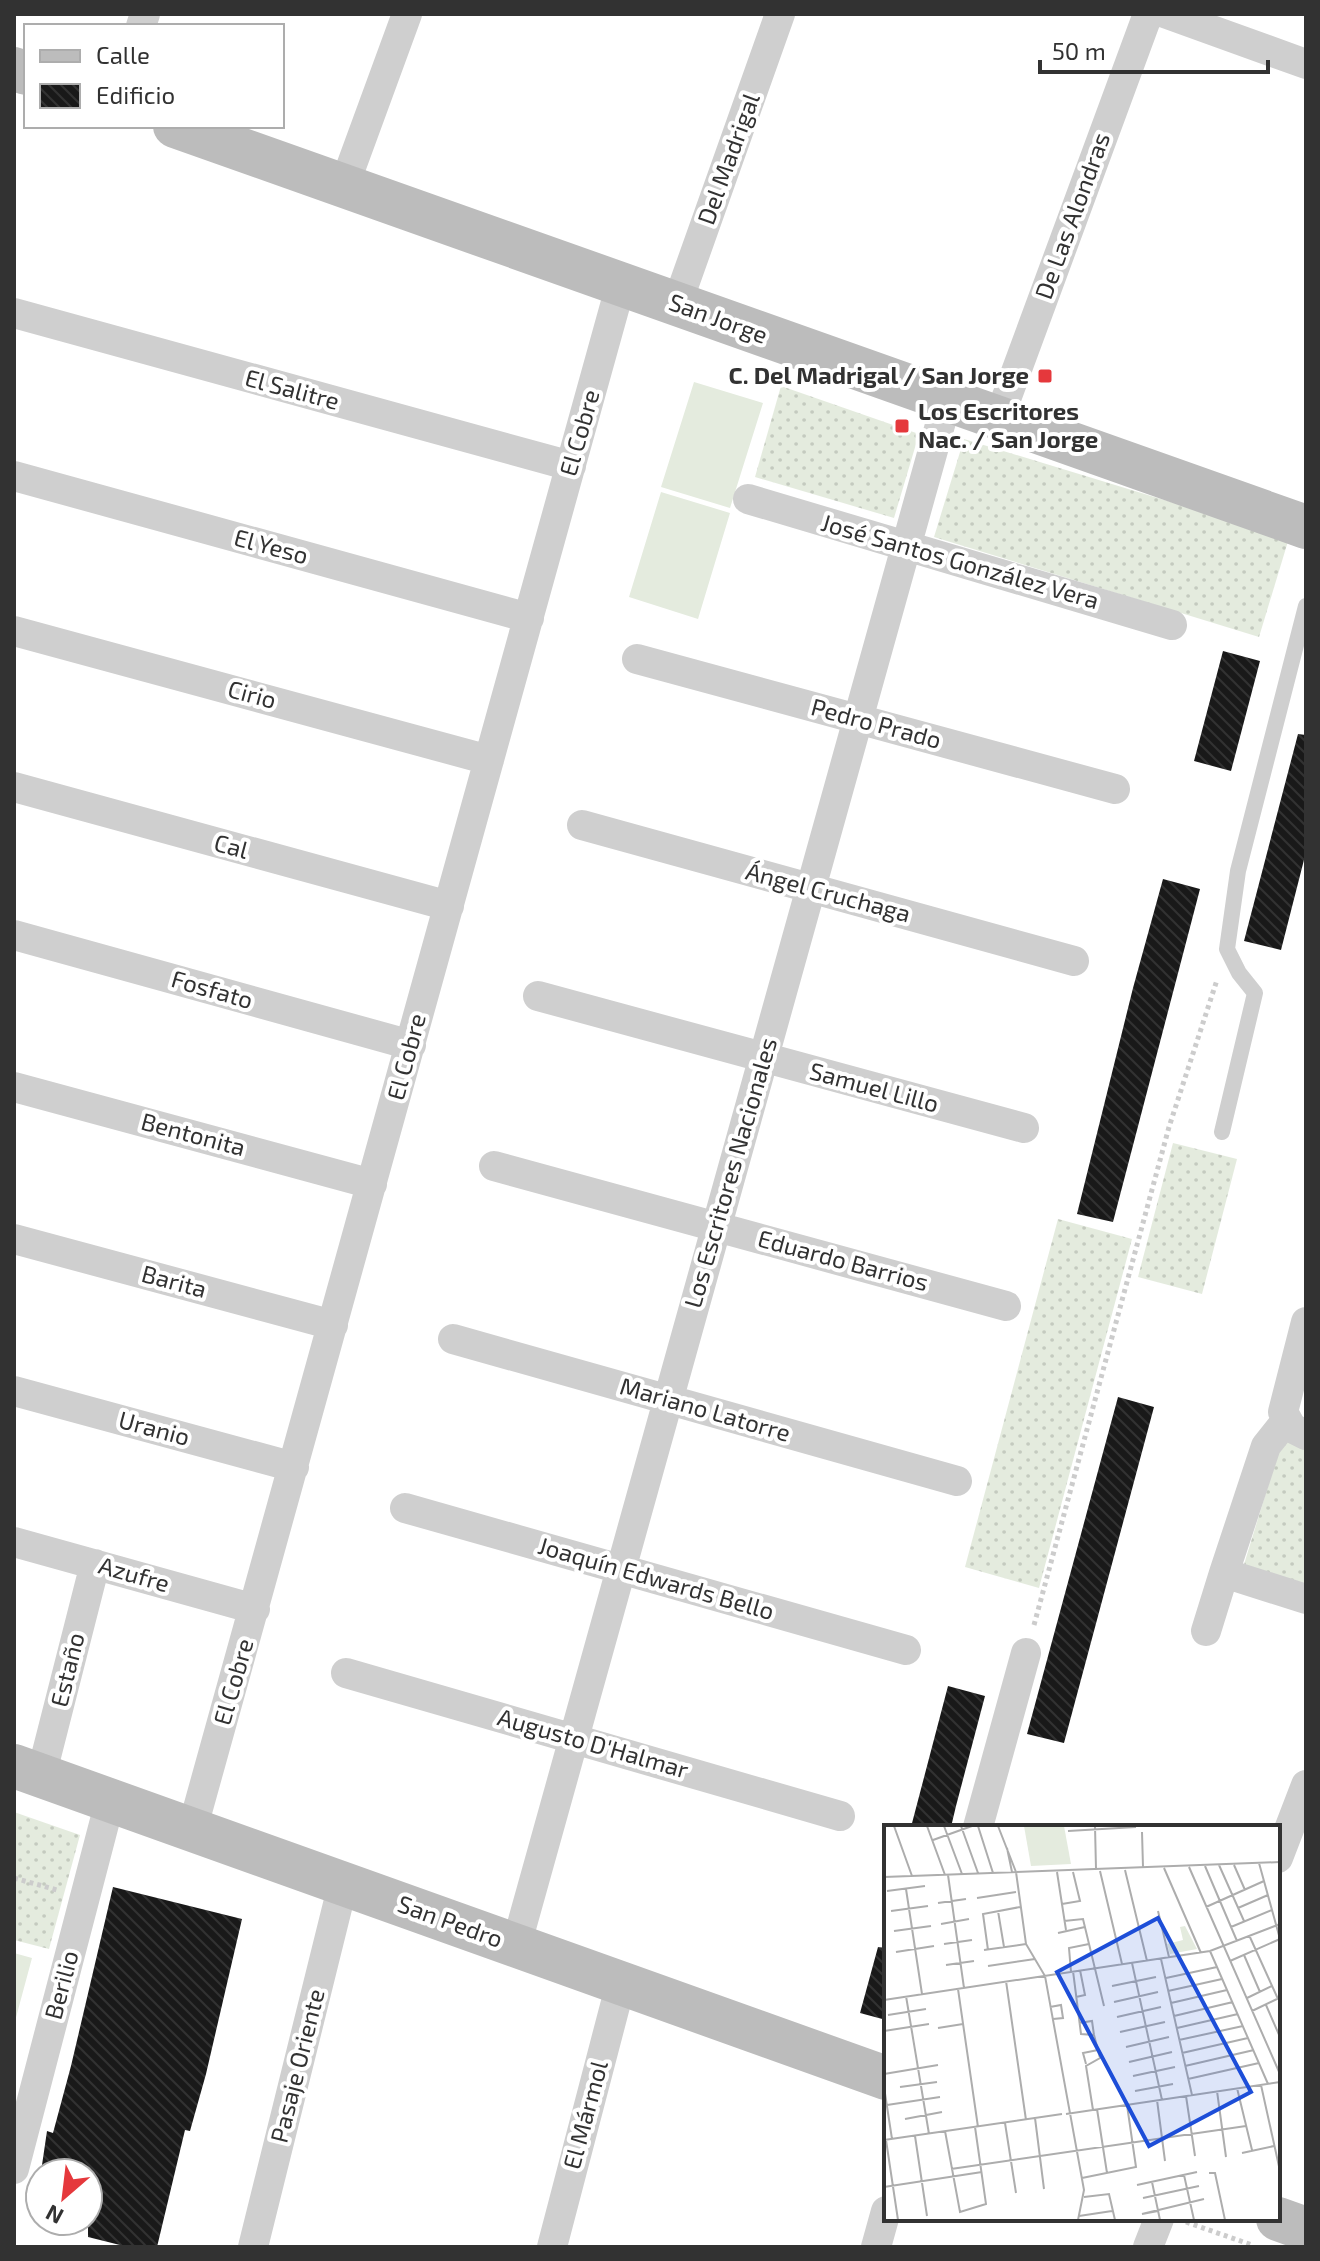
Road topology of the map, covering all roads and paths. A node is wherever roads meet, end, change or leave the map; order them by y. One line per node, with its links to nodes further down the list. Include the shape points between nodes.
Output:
1 (407, 14): 7 (street)
2 (780, 14): 9 (street, Del Madrigal)
3 (1148, 14): 12 (street, De Las Alondras)
4 (1167, 14): 5 (street)
5 (1306, 64)
6 (181, 128): 7 (street, San Jorge)
7 (344, 186): 8 (street, San Jorge)
8 (621, 284): 9 (street, San Jorge); 13 (street, El Cobre)
9 (677, 304): 11 (street, San Jorge)
10 (14, 313): 13 (street, El Salitre)
11 (947, 400): 12 (street, San Jorge); 17 (street, Los Escritores Nacionales)
12 (999, 418): 16 (street, San Jorge)
13 (571, 466): 19 (street, El Cobre)
14 (14, 476): 19 (street, El Yeso)
15 (748, 499): 17 (street, José Santos González Vera)
16 (1306, 527)
17 (906, 545): 20 (street, José Santos González Vera); 23 (street, Los Escritores Nacionales)
18 (1306, 606): 31 (lane, via 1238,871)
19 (529, 618): 24 (street, El Cobre)
20 (1172, 625)
21 (14, 631): 24 (street, Cirio)
22 (637, 659): 23 (street, Pedro Prado)
23 (858, 719): 26 (street, Pedro Prado); 28 (street, Los Escritores Nacionales)
24 (489, 760): 29 (street, El Cobre)
25 (14, 787): 29 (street, Cal)
26 (1115, 789)
27 (582, 825): 28 (street, Ángel Cruchaga)
28 (811, 888): 32 (street, Ángel Cruchaga); 35 (street, Los Escritores Nacionales)
29 (449, 906): 34 (street, El Cobre)
30 (14, 935): 34 (street, Fosfato)
31 (1227, 949): 38 (lane, via 1255,993); 61 (path, via 1169,1127)
32 (1074, 961)
33 (538, 996): 35 (street, Samuel Lillo)
34 (411, 1045): 40 (street, El Cobre)
35 (764, 1058): 37 (street, Samuel Lillo); 41 (street, Los Escritores Nacionales)
36 (14, 1087): 40 (street, Bentonita)
37 (1024, 1128)
38 (1222, 1132)
39 (494, 1166): 41 (street, Eduardo Barrios)
40 (372, 1184): 45 (street, El Cobre)
41 (716, 1227): 43 (street, Eduardo Barrios); 48 (street, Los Escritores Nacionales)
42 (14, 1239): 45 (street, Barita)
43 (1006, 1306)
44 (1306, 1322): 49 (street, via 1284,1403)
45 (333, 1325): 50 (street, El Cobre)
46 (453, 1339): 48 (street, Mariano Latorre)
47 (14, 1391): 50 (street, Uranio)
48 (668, 1400): 51 (street, Mariano Latorre); 55 (street, Los Escritores Nacionales)
49 (1296, 1428): 56 (street, via 1266,1446)
50 (294, 1467): 58 (street, El Cobre)
51 (957, 1481)
52 (405, 1508): 55 (street, Joaquín Edwards Bello)
53 (14, 1542): 54 (street, Azufre)
54 (95, 1564): 58 (street, Azufre); 64 (street, Estaño)
55 (621, 1569): 60 (street, Joaquín Edwards Bello); 63 (street, Los Escritores Nacionales)
56 (1224, 1573): 57 (street); 59 (street)
57 (1306, 1599)
58 (255, 1609): 69 (street, El Cobre)
59 (1206, 1631)
60 (906, 1650)
61 (1026, 1653): 68 (street)
62 (346, 1673): 63 (street, Augusto D'Halmar)
63 (574, 1739): 67 (street, Augusto D'Halmar); 74 (street, Los Escritores Nacionales)
64 (28, 1771): 66 (street, San Pedro)
65 (1306, 1785): 70 (street)
66 (110, 1801): 69 (street, San Pedro); 73 (street, Berilio)
67 (840, 1816)
68 (979, 1825)
69 (192, 1830): 72 (street, San Pedro)
70 (1280, 1853)
71 (14, 1878): 73 (path)
72 (343, 1884): 74 (street, San Pedro); 83 (street, Pasaje Oriente)
73 (85, 1897): 77 (street, Berilio)
74 (516, 1946): 75 (street, San Pedro)
75 (621, 1983): 76 (street, San Pedro); 84 (street, El Mármol)
76 (884, 2077)
77 (14, 2169)
78 (884, 2218): 85 (street)
79 (1280, 2220): 82 (street)
80 (1158, 2221): 86 (street)
81 (1184, 2221): 87 (path)
82 (1306, 2229)
83 (253, 2247)
84 (552, 2247)
85 (876, 2247)
86 (1148, 2247)
87 (1257, 2247)

